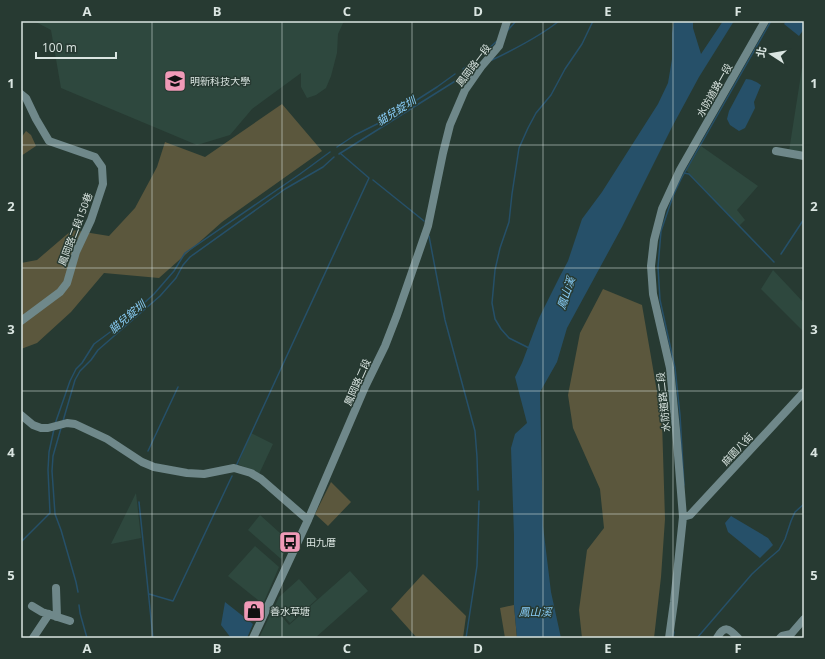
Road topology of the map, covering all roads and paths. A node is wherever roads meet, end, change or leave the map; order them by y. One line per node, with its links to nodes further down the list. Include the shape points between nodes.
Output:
1 (507, 21): 4 (street, 鳳岡路一段, via 499,46 465,90)
2 (765, 21): 7 (street, 水防道路一段)
3 (21, 94): 8 (street, 鳳岡路二段150巷, via 26,98 49,141 95,157 102,167 103,184 91,220 76,252 67,283 60,292)
4 (450, 125): 12 (street, 鳳岡路二段, via 428,226 397,315)
5 (776, 151): 6 (street)
6 (804, 156)
7 (680, 170): 11 (street, 水防道路二段, via 662,209 651,266 653,294 670,368)
8 (21, 321)
9 (804, 392): 11 (street, 麻園八街)
10 (21, 415): 12 (street, via 41,428 75,424 107,439 154,467 187,473 204,474 234,468 251,473)
11 (686, 516): 20 (street, 水防道路二段)
12 (308, 520): 19 (street, 鳳岡路二段)
13 (56, 588): 15 (street)
14 (32, 606): 15 (street)
15 (53, 615): 17 (street); 18 (street)
16 (804, 619): 23 (street, via 791,634)
17 (70, 621)
18 (33, 638)
19 (253, 638)
20 (668, 638)
21 (717, 638): 22 (street, via 724,629)
22 (738, 638)
23 (780, 638)

